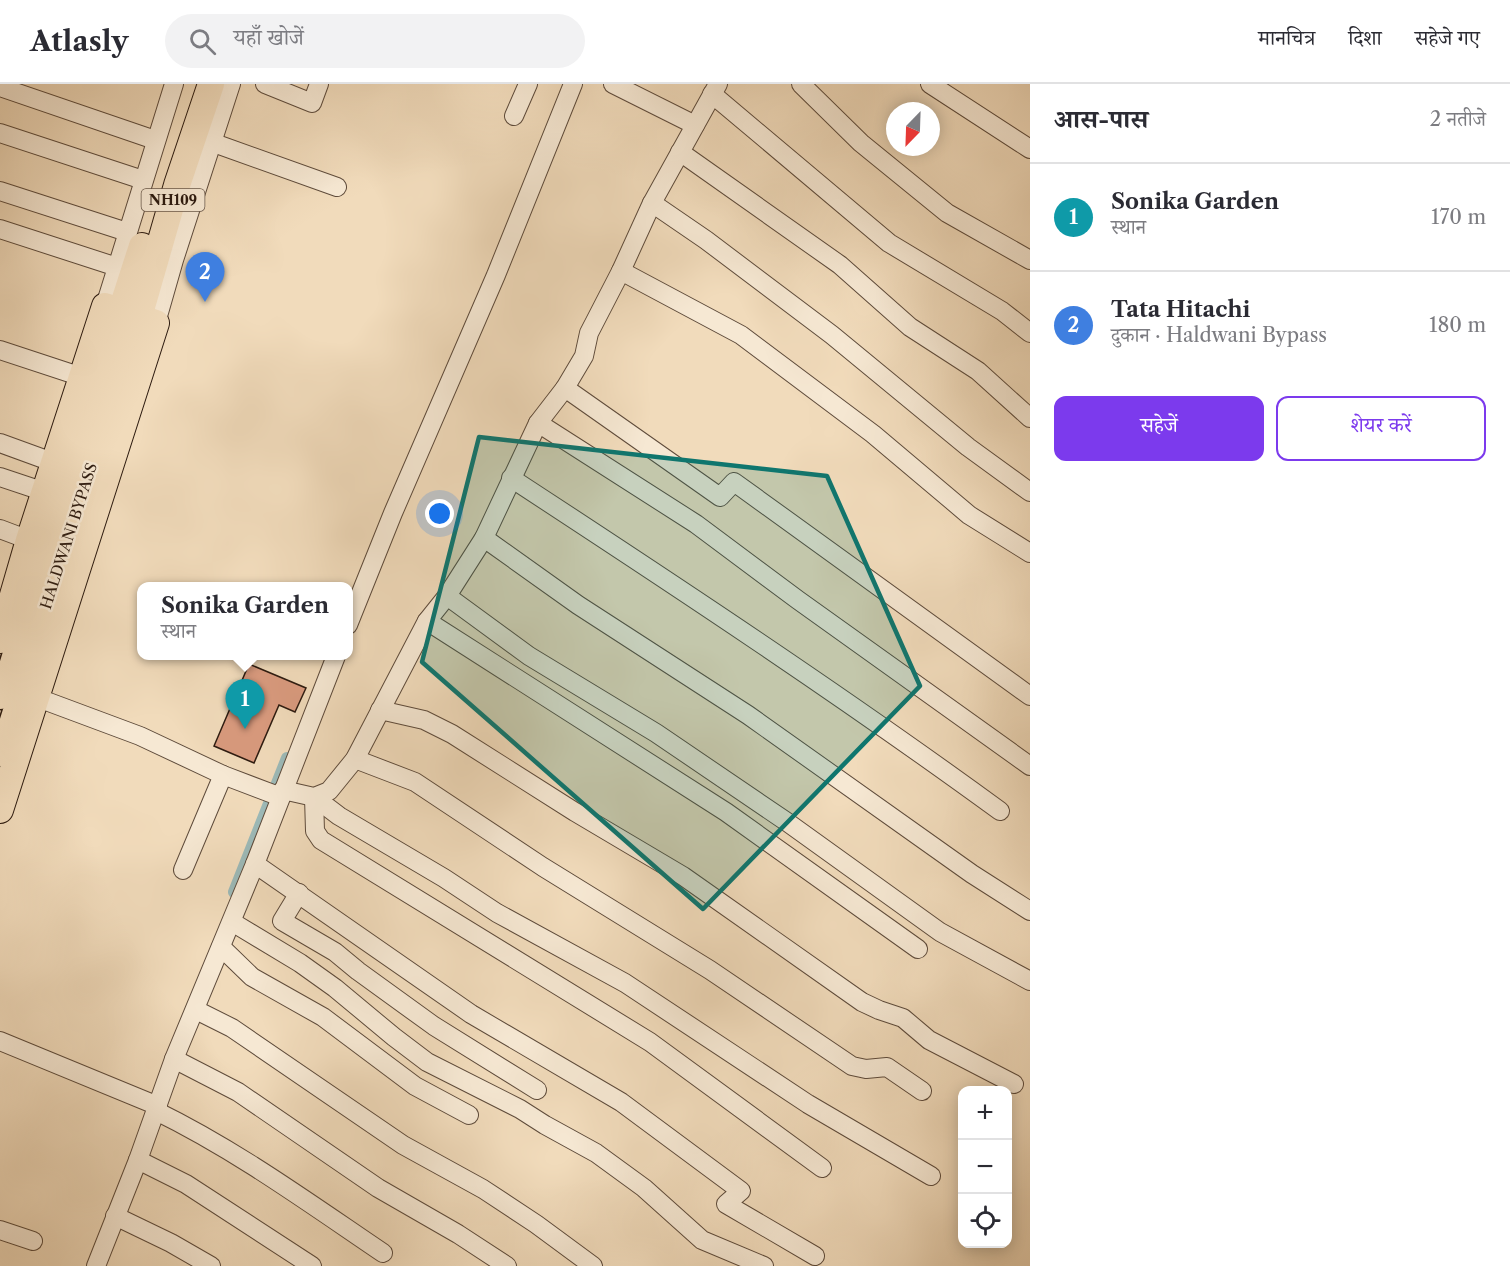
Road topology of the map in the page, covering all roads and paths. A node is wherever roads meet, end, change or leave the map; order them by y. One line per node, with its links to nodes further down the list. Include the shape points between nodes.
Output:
1 (174, 84): 17 (street)
2 (194, 84): 30 (highway, NH109)
3 (211, 84): 30 (highway, NH109)
4 (231, 84): 18 (street)
5 (265, 84): 6 (street, via 312,103)
6 (319, 84)
7 (528, 84): 14 (street)
8 (573, 84): 48 (street)
9 (614, 84): 15 (street)
10 (801, 84): 27 (street, via 861,143 947,213)
11 (930, 84): 19 (street)
12 (0, 87): 17 (street)
13 (715, 89): 15 (street); 31 (street, via 889,243 1002,311)
14 (514, 116)
15 (695, 125): 20 (street)
16 (0, 133): 21 (street)
17 (155, 140): 21 (street)
18 (211, 142): 22 (street); 30 (street)
19 (1030, 149)
20 (680, 152): 24 (street); 35 (street, via 840,265 910,327 978,371)
21 (143, 180): 26 (street)
22 (337, 187)
23 (0, 191): 26 (street)
24 (651, 203): 29 (street); 42 (street, via 832,335 968,447)
25 (0, 229): 28 (street)
26 (128, 232): 28 (street)
27 (1030, 260)
28 (117, 267): 30 (street)
29 (621, 271): 34 (street, via 589,333 584,356); 46 (street, via 741,335 873,434 969,515)
30 (130, 314): 33 (highway); 53 (main road, HALDWANI BYPASS); 54 (highway); 56 (main road, HALDWANI BYPASS)
31 (1030, 333)
32 (0, 350): 33 (street)
33 (82, 377): 38 (highway)
34 (565, 388): 36 (street); 52 (street, via 720,497 734,482)
35 (1030, 418)
36 (538, 423): 40 (street); 58 (street, via 696,524)
37 (0, 443): 38 (street)
38 (55, 463): 41 (highway)
39 (0, 477): 41 (street)
40 (511, 478): 44 (street); 63 (street, via 925,756)
41 (45, 492): 45 (highway)
42 (1030, 492)
43 (0, 529): 45 (street)
44 (484, 538): 47 (street); 67 (street)
45 (29, 540): 50 (highway)
46 (1030, 554)
47 (447, 596): 49 (street); 71 (street, via 521,651 656,733 787,822 940,932)
48 (353, 613)
49 (427, 621): 55 (street); 70 (street, via 726,812)
50 (0, 640)
51 (334, 660): 60 (street)
52 (1030, 696)
53 (0, 698)
54 (38, 698): 59 (street, via 140,736); 62 (highway)
55 (380, 710): 57 (street); 75 (street, via 424,720 452,734 683,876 862,1002 903,1018 929,1040)
56 (0, 755)
57 (355, 759): 61 (street, via 329,791); 77 (street, via 415,782 710,970 852,1066 887,1067)
58 (1030, 766)
59 (224, 775): 60 (street); 65 (street)
60 (277, 793): 61 (street); 64 (street)
61 (314, 796): 81 (street, via 315,831 321,840 650,1042); 82 (street, via 339,816 497,913 625,983 808,1104)
62 (0, 810)
63 (1000, 811)
64 (255, 864): 66 (street); 68 (street)
65 (183, 870)
66 (299, 893): 76 (street, via 282,921 335,952 434,1026); 87 (street, via 471,1014 621,1102 741,1191 726,1204)
67 (1030, 911)
68 (231, 922): 69 (street); 93 (street, via 335,988 427,1062 596,1153 644,1188 702,1240)
69 (221, 948): 72 (street); 79 (street, via 252,977 323,1017 408,1083)
70 (918, 949)
71 (1030, 981)
72 (196, 1010): 74 (street); 92 (street, via 232,1028 403,1145 536,1224)
73 (0, 1041): 78 (street)
74 (174, 1059): 78 (street); 91 (street, via 238,1092 378,1188)
75 (1014, 1084)
76 (537, 1090)
77 (922, 1091)
78 (154, 1105): 80 (street); 86 (street, via 279,1182)
79 (469, 1115)
80 (138, 1160): 83 (street); 90 (street, via 186,1184)
81 (822, 1168)
82 (931, 1176)
83 (115, 1216): 88 (street); 89 (street)
84 (0, 1230): 85 (street)
85 (33, 1240)
86 (383, 1253)
87 (814, 1256)
88 (96, 1266)
89 (211, 1266)
90 (312, 1266)
91 (507, 1266)
92 (593, 1266)
93 (764, 1266)

